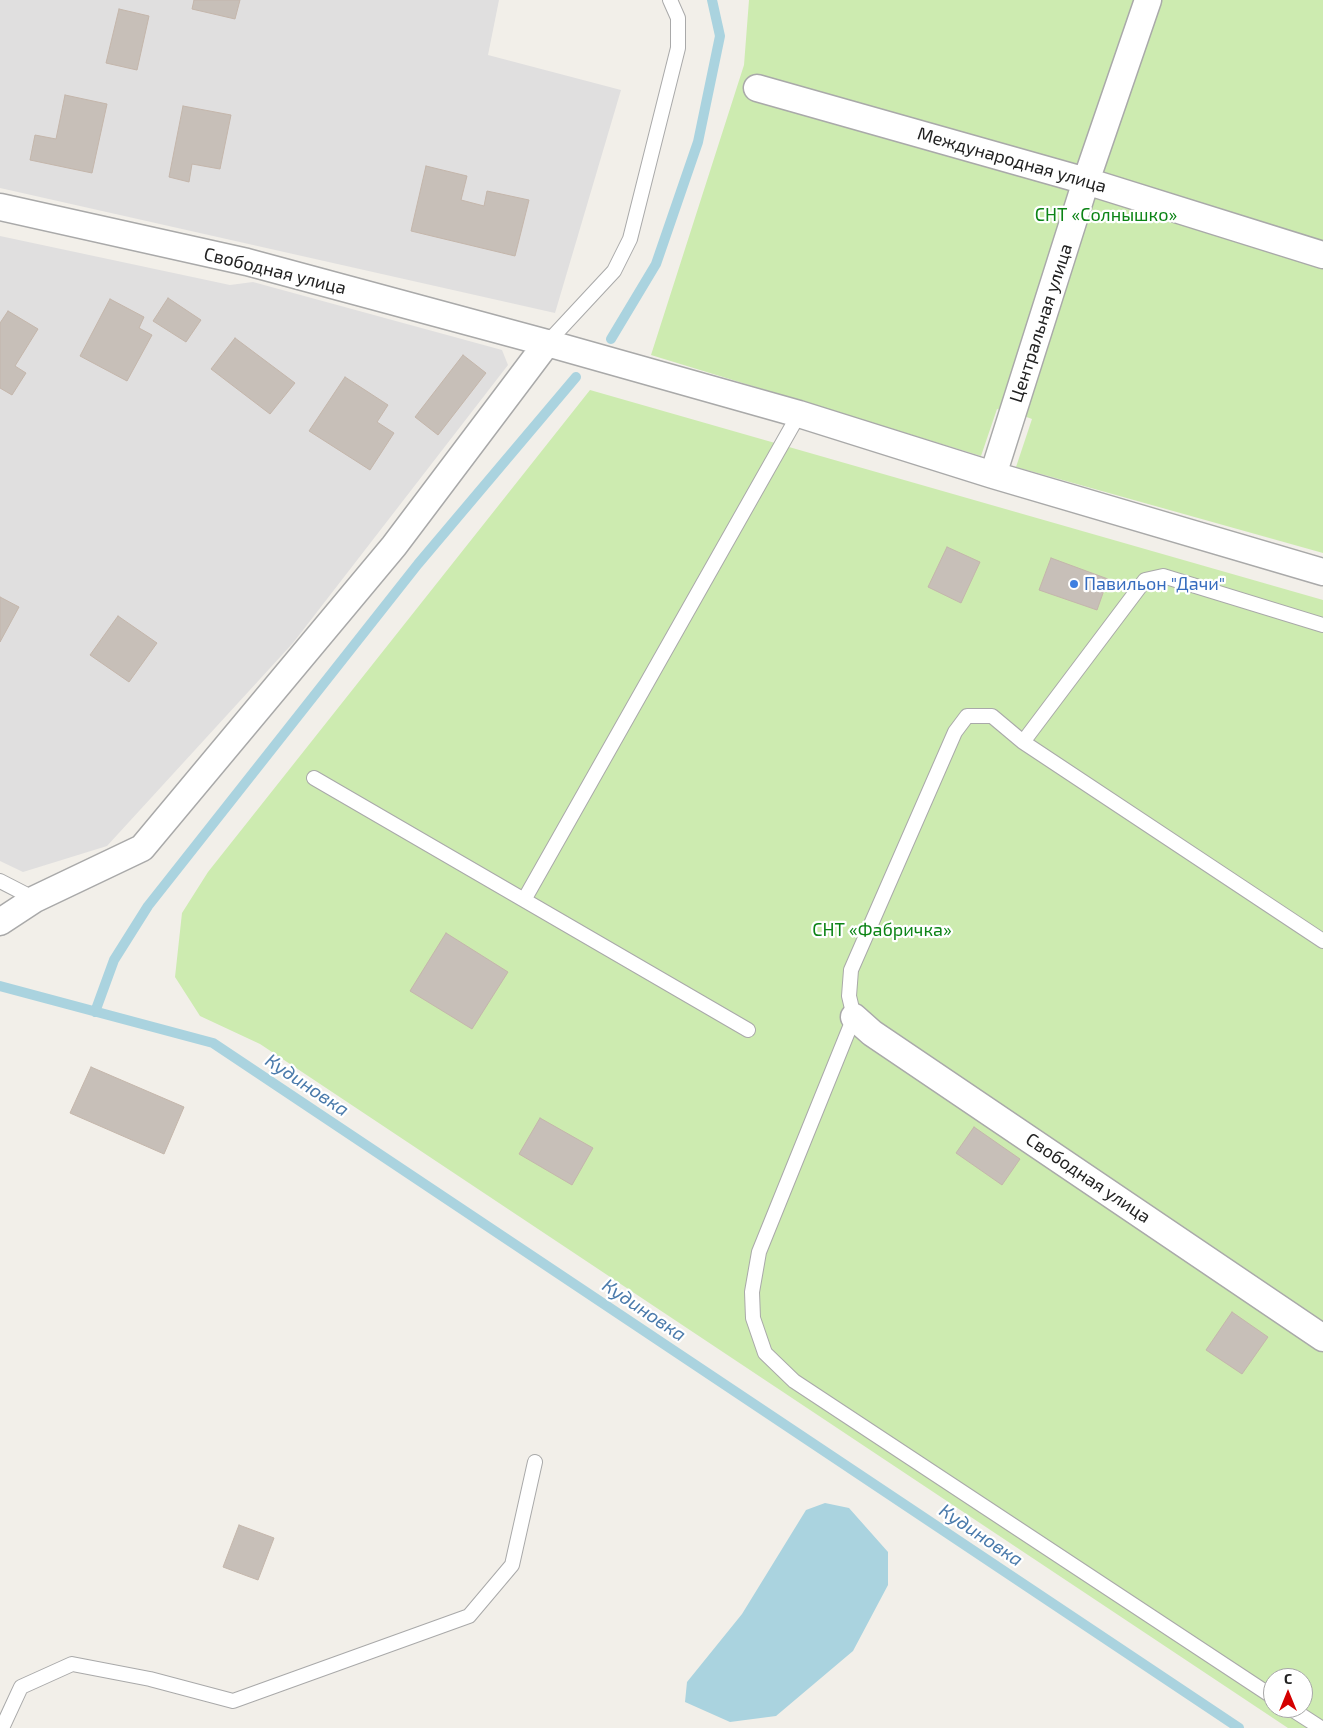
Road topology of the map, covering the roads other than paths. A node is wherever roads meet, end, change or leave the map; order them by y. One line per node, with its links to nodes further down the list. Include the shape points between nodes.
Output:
1 (670, 0): 7 (lane, via 678,18 678,48 630,239 614,271)
2 (1148, 0): 4 (street, Центральная улица)
3 (757, 88): 4 (street, Международная улица)
4 (1086, 181): 6 (street, Международная улица); 9 (street, Центральная улица)
5 (0, 207): 7 (street, Свободная улица, via 247,262)
6 (1323, 255)
7 (547, 343): 8 (street, Свободная улица); 15 (street, via 394,546 142,848)
8 (800, 414): 9 (street, Свободная улица); 16 (lane)
9 (993, 475): 10 (street, Свободная улица)
10 (1323, 572)
11 (1323, 625): 12 (lane, via 1163,576 1145,580)
12 (1023, 742): 18 (lane); 19 (lane, via 992,716 967,716 955,732 851,970 849,996)
13 (314, 778): 16 (lane)
14 (0, 881): 15 (lane)
15 (35, 899): 17 (street)
16 (524, 900): 20 (lane)
17 (0, 922)
18 (1323, 942)
19 (854, 1017): 21 (street, Свободная улица); 23 (lane, via 759,1252 752,1292 753,1318 766,1352 794,1381)
20 (748, 1030)
21 (1323, 1338)
22 (535, 1462): 25 (lane, via 512,1565 469,1616 233,1700 72,1664 21,1687)
23 (1263, 1689)
24 (1306, 1718): 26 (lane)
25 (2, 1728)
26 (1321, 1728)

